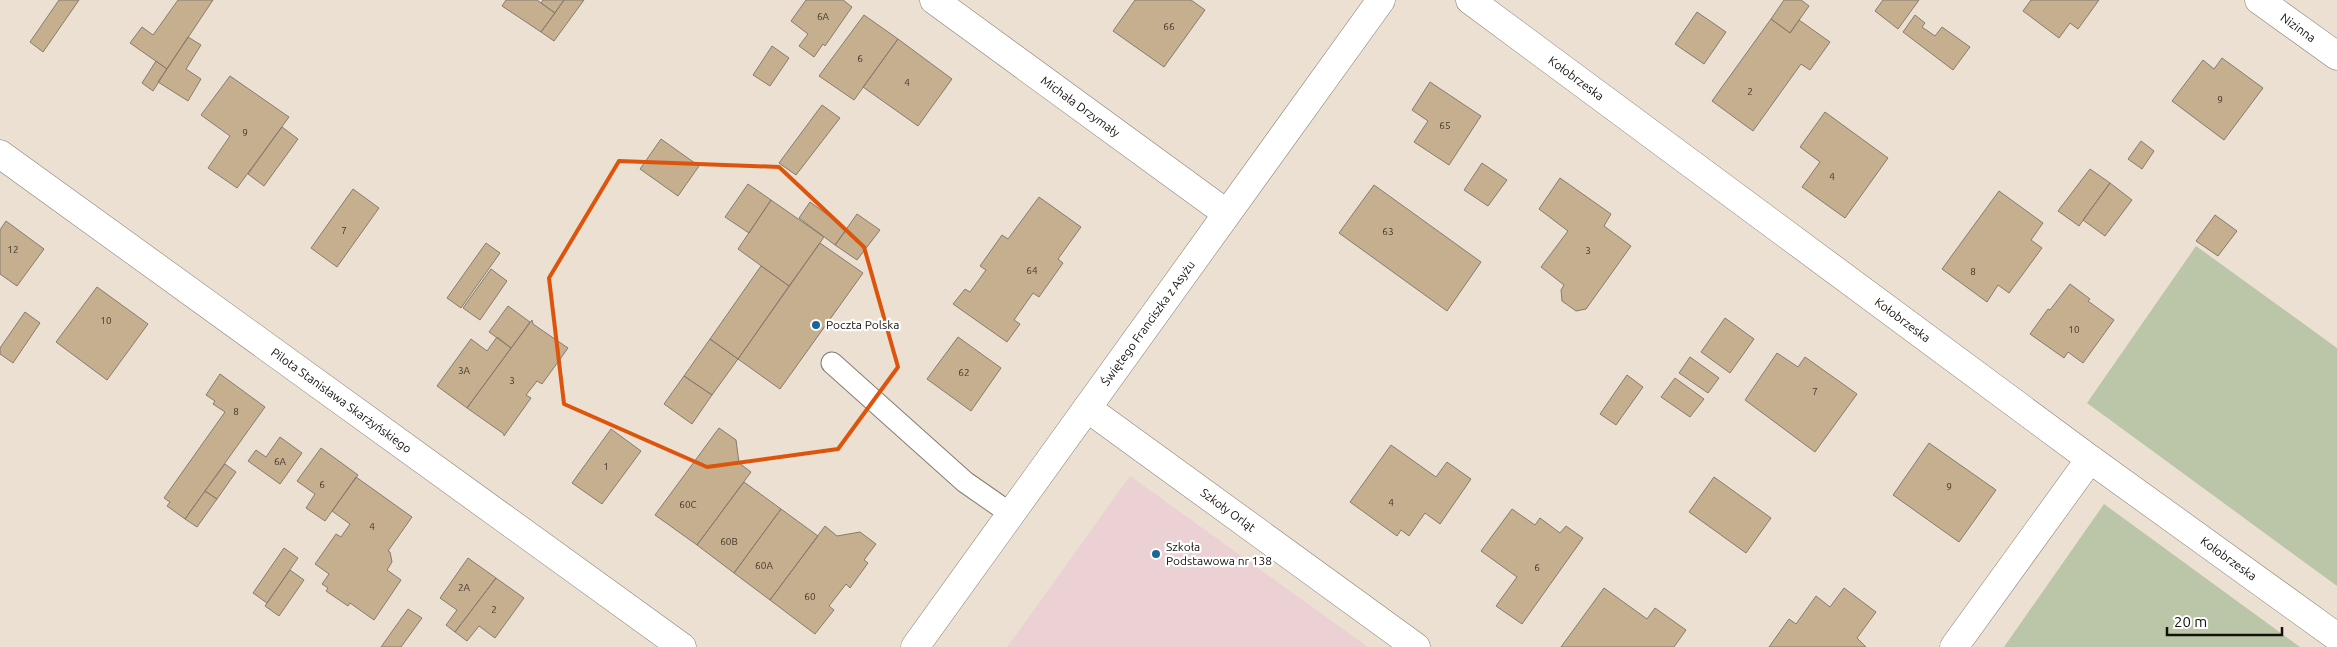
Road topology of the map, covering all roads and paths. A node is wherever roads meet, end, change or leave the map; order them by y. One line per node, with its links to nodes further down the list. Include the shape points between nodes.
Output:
1 (934, 0): 7 (street, Michała Drzymały)
2 (1381, 0): 7 (street, Świętego Franciszka z Asyżu)
3 (1470, 0): 10 (street, Kołobrzeska)
4 (2259, 0): 5 (street, Nizinna)
5 (2337, 56)
6 (0, 154): 13 (street, Pilota Stanisława Skarżyńskiego)
7 (1226, 213): 9 (street, Świętego Franciszka z Asyżu)
8 (832, 363): 11 (lane, via 965,482)
9 (1087, 408): 11 (street, Świętego Franciszka z Asyżu); 15 (street, Szkoły Orląt)
10 (2090, 458): 12 (street, Kołobrzeska); 16 (street)
11 (1011, 514): 14 (street, Świętego Franciszka z Asyżu)
12 (2337, 637)
13 (682, 647)
14 (914, 647)
15 (1416, 647)
16 (1954, 647)

